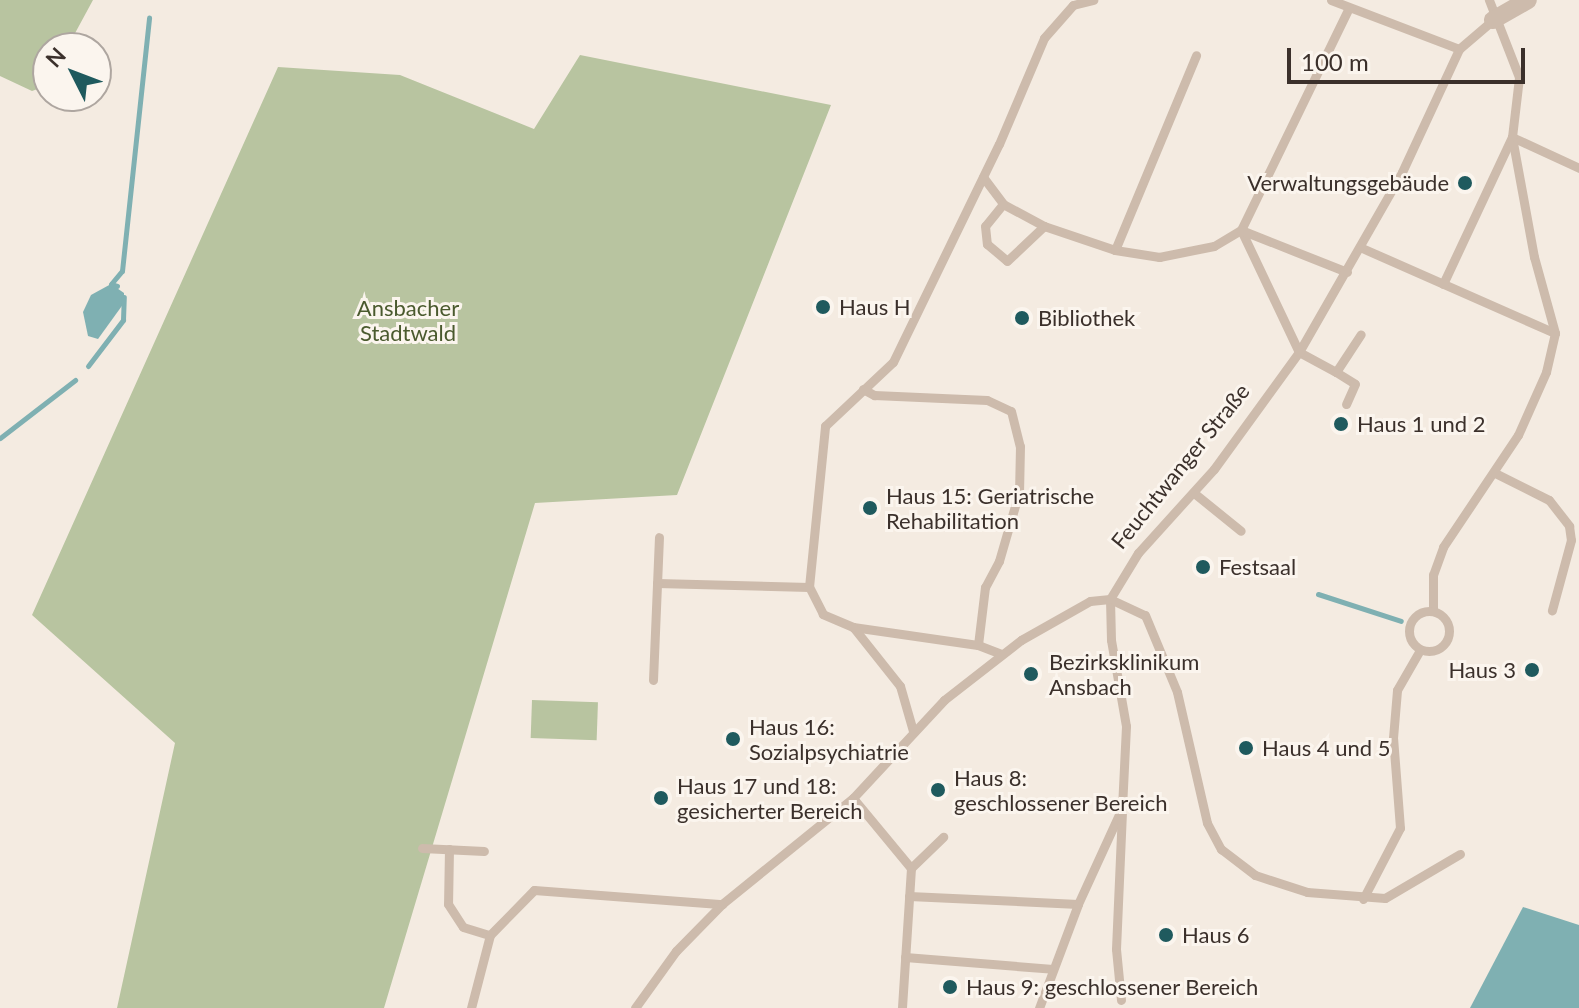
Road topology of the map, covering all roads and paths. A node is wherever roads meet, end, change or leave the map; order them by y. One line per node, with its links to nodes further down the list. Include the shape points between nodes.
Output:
1 (1093, 0): 5 (lane)
2 (1331, 0): 6 (lane)
3 (1489, 0): 7 (lane)
4 (1528, 0): 7 (street, Feuchtwanger Straße)
5 (1072, 3): 12 (lane, via 1044,38)
6 (1349, 8): 8 (lane); 15 (lane)
7 (1493, 20): 8 (lane, Feuchtwanger Straße); 10 (lane, via 1519,77)
8 (1459, 49): 16 (lane, Feuchtwanger Straße)
9 (1196, 55): 17 (lane)
10 (1512, 137): 11 (lane); 19 (lane); 20 (lane, via 1534,257)
11 (1579, 168)
12 (983, 177): 13 (lane); 24 (lane, via 893,362)
13 (1003, 204): 14 (lane); 14 (lane, via 985,226 987,244 1007,261)
14 (1044, 226): 17 (lane)
15 (1241, 230): 17 (lane, via 1214,246 1159,257); 18 (lane); 22 (lane)
16 (1362, 248): 18 (lane, Feuchtwanger Straße); 19 (lane)
17 (1115, 250)
18 (1347, 272): 22 (lane, Feuchtwanger Straße)
19 (1443, 284): 20 (lane)
20 (1555, 333): 26 (lane, via 1546,372)
21 (1361, 334): 23 (lane)
22 (1299, 352): 23 (lane); 27 (lane, Feuchtwanger Straße)
23 (1336, 372): 25 (lane, via 1355,384)
24 (863, 389): 31 (lane, via 825,426); 36 (lane, via 874,395 987,400 1011,411 1020,446 1019,492 999,561 985,587)
25 (1346, 404)
26 (1495, 473): 33 (lane, via 1443,547 1433,575); 34 (lane, via 1549,500 1569,526 1571,540)
27 (1194, 493): 28 (lane); 32 (lane, Feuchtwanger Straße, via 1138,553)
28 (1241, 531)
29 (659, 537): 30 (lane)
30 (657, 583): 31 (lane); 39 (lane)
31 (809, 587): 35 (lane, via 823,614)
32 (1110, 599): 38 (lane, via 1090,601); 42 (lane, via 1111,640 1126,726); 50 (lane, via 1145,615 1160,648 1193,751 1207,823 1221,849 1255,875 1307,892)
33 (1433, 610): 37 (lane, via 1419,613 1408,627); 37 (lane, via 1446,620 1449,636 1438,649)
34 (1552, 610)
35 (853, 627): 36 (lane); 40 (lane, via 900,686)
36 (978, 645): 38 (lane)
37 (1420, 650): 50 (lane, via 1397,690 1393,738 1400,828)
38 (1001, 654): 40 (lane)
39 (653, 680)
40 (913, 731): 41 (lane)
41 (853, 798): 48 (lane); 51 (lane)
42 (1122, 808): 52 (lane); 56 (lane, via 1116,949)
43 (943, 837): 48 (lane)
44 (422, 848): 45 (lane)
45 (449, 849): 46 (lane); 53 (lane, via 448,904 463,927)
46 (484, 851)
47 (1460, 854): 50 (lane, via 1385,898)
48 (911, 868): 49 (lane)
49 (909, 896): 52 (lane); 54 (lane)
50 (1363, 899)
51 (722, 904): 53 (lane, via 534,890); 58 (lane, via 676,951)
52 (1078, 904): 55 (lane)
53 (490, 935): 57 (lane)
54 (905, 957): 55 (lane); 59 (lane)
55 (1053, 969): 60 (lane)
56 (1121, 1000)
57 (471, 1008)
58 (635, 1008)
59 (902, 1008)
60 (1039, 1008)

